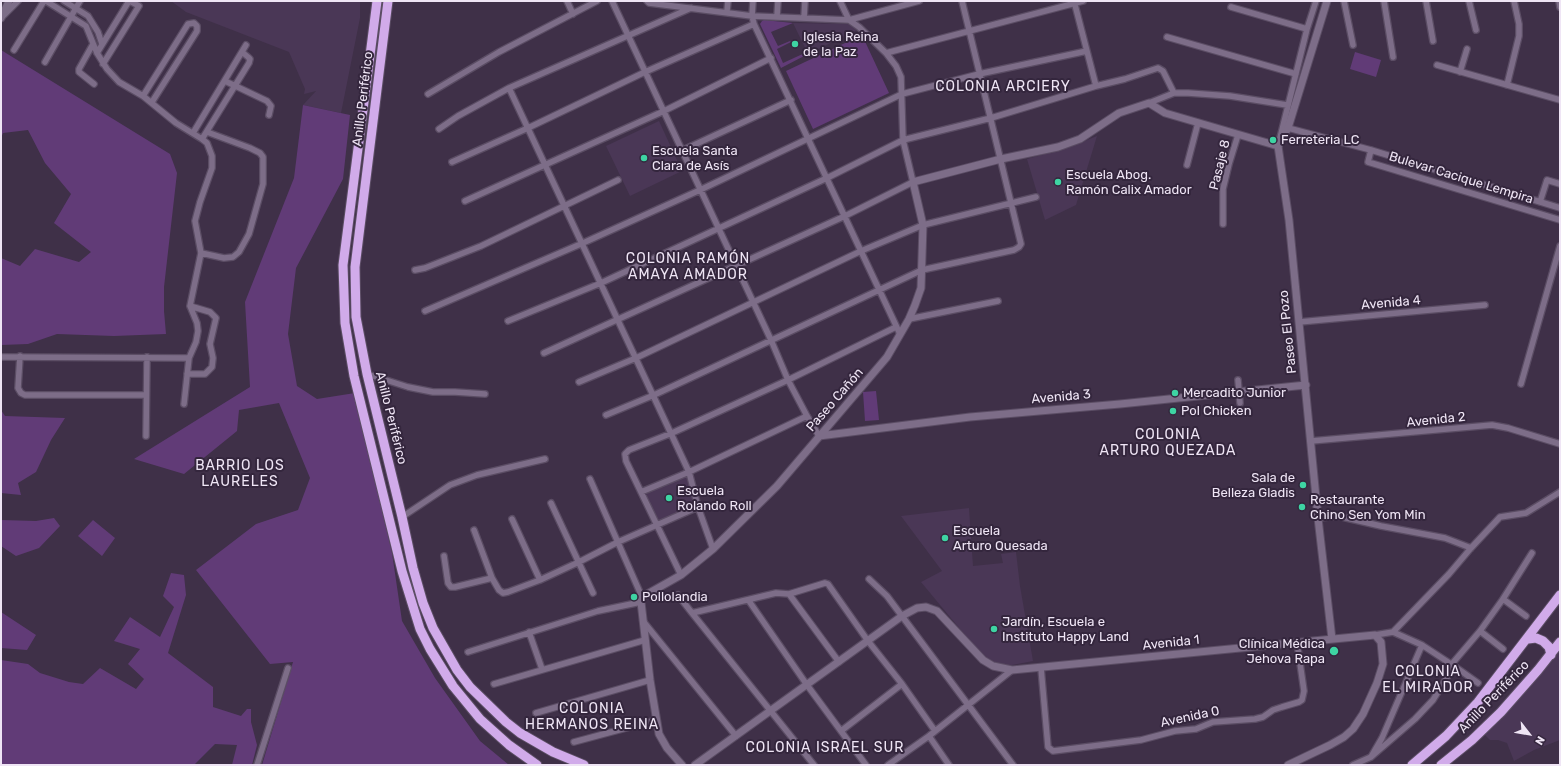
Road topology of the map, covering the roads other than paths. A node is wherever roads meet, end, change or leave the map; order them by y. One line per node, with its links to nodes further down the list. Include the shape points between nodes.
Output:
1 (9, 1): 42 (street)
2 (18, 1): 42 (street)
3 (45, 1): 39 (street); 57 (street)
4 (64, 1): 34 (street)
5 (80, 1): 34 (street)
6 (130, 1): 53 (street); 65 (street, via 139,6)
7 (377, 1): 238 (highway, Anillo Periférico, via 343,265 345,323 354,376 402,571 420,629 453,686 480,719)
8 (388, 1): 150 (highway, Anillo Periférico, via 355,267 356,317)
9 (567, 1): 38 (street)
10 (597, 1): 38 (street)
11 (612, 1): 49 (street)
12 (700, 1): 36 (street)
13 (728, 1): 37 (street)
14 (753, 1): 40 (street)
15 (778, 1): 41 (street)
16 (805, 1): 43 (street)
17 (840, 1): 44 (street, Paseo Cañón)
18 (918, 1): 44 (street)
19 (962, 1): 48 (street)
20 (1083, 1): 31 (street)
21 (1316, 1): 46 (street)
22 (1327, 1): 91 (street)
23 (1344, 1): 55 (street)
24 (1384, 1): 62 (street)
25 (1427, 1): 51 (street)
26 (1469, 1): 47 (street)
27 (1514, 1): 73 (street, via 1519,36)
28 (1559, 1): 33 (street)
29 (648, 2): 30 (street)
30 (676, 3): 35 (street)
31 (1074, 3): 48 (street); 58 (street)
32 (1231, 7): 46 (street)
33 (1560, 7)
34 (76, 8): 39 (street); 53 (street, via 88,16)
35 (691, 8): 36 (street); 49 (street)
36 (700, 8): 37 (street)
37 (727, 11): 40 (street)
38 (573, 14): 78 (street, via 499,52)
39 (71, 16): 52 (street, via 86,26); 64 (street)
40 (752, 16): 41 (street); 45 (street)
41 (777, 16): 43 (street)
42 (1, 18)
43 (804, 18): 44 (street)
44 (849, 20): 61 (street, Paseo Cañón)
45 (754, 24): 63 (street); 67 (street)
46 (1307, 29): 70 (street)
47 (1476, 30)
48 (970, 31): 61 (street); 69 (street)
49 (628, 35): 67 (street); 76 (street)
50 (1167, 37): 70 (street)
51 (1433, 41)
52 (93, 44): 60 (street); 72 (street, via 78,72)
53 (102, 44): 60 (street)
54 (246, 45): 59 (street)
55 (1353, 45)
56 (1467, 49): 68 (street)
57 (14, 50)
58 (1087, 51): 69 (street); 75 (street)
59 (242, 52): 71 (street); 74 (street, via 250,59)
60 (97, 53): 65 (street)
61 (886, 53): 79 (street, Paseo Cañón, via 901,77)
62 (1394, 57)
63 (771, 58): 81 (street); 86 (street)
64 (45, 62)
65 (103, 64): 80 (street, via 119,82)
66 (1437, 65): 68 (street)
67 (645, 72): 86 (street); 90 (street)
68 (1460, 72): 73 (street)
69 (979, 74): 79 (street); 88 (street)
70 (1296, 74): 85 (street)
71 (225, 81): 74 (street); 94 (street)
72 (94, 84)
73 (1507, 85): 82 (street)
74 (234, 86): 87 (street, via 268,101 271,106); 93 (street)
75 (1096, 86): 77 (street, via 1158,68 1163,71); 88 (street)
76 (510, 88): 90 (street); 92 (street)
77 (1174, 93): 84 (street); 85 (street, via 1230,96)
78 (428, 94)
79 (902, 94): 96 (street); 98 (street, Paseo Cañón)
80 (144, 96): 83 (street); 83 (street, via 188,24 194,23 197,31)
81 (790, 100): 96 (street); 101 (street)
82 (1560, 100)
83 (152, 102): 94 (street, via 176,123)
84 (1149, 103): 89 (street, via 1165,113); 102 (street, via 1119,113 1080,139 1058,147)
85 (1287, 105): 99 (street)
86 (664, 111): 101 (street); 104 (street)
87 (269, 115)
88 (991, 118): 98 (street); 102 (street)
89 (1198, 123): 95 (street); 105 (street)
90 (528, 128): 103 (street); 104 (street)
91 (1288, 128): 99 (street); 100 (street, Bulevar Cacique Lempira)
92 (439, 129)
93 (207, 132): 97 (street); 125 (street, via 260,153 263,157 263,184 249,234 239,252 233,257 224,258)
94 (193, 133): 97 (street)
95 (1238, 135): 99 (street); 119 (street, Pasaje 8, via 1222,189)
96 (809, 138): 106 (street); 110 (street)
97 (202, 139): 125 (street, via 207,143 213,161 195,221)
98 (903, 140): 106 (street); 108 (street, Paseo Cañón)
99 (1278, 146): 139 (street, Paseo El Pozo, via 1289,220)
100 (1371, 150): 113 (street, Bulevar Cacique Lempira); 118 (street, Bulevar Cacique Lempira, via 1368,162)
101 (681, 151): 110 (street)
102 (1001, 159): 108 (street); 114 (street)
103 (452, 162)
104 (546, 164): 112 (street); 115 (street)
105 (1187, 165)
106 (827, 178): 117 (street); 121 (street)
107 (618, 180): 115 (street)
108 (913, 182): 117 (street); 120 (street, Paseo Cañón)
109 (1560, 184): 113 (street, via 1546,180)
110 (700, 190): 121 (street); 122 (street)
111 (1036, 197): 114 (street)
112 (465, 201)
113 (1540, 202): 116 (street, Bulevar Cacique Lempira)
114 (1012, 204): 120 (street); 128 (street, via 1021,244 1019,247)
115 (565, 205): 122 (street); 127 (street, via 481,246)
116 (1560, 208)
117 (845, 216): 124 (street); 126 (street)
118 (1560, 220)
119 (1223, 224)
120 (923, 225): 124 (street); 128 (street, Paseo Cañón)
121 (718, 228): 126 (street); 129 (street)
122 (583, 243): 129 (street); 135 (street)
123 (1560, 246): 154 (street)
124 (861, 251): 130 (street); 132 (street)
125 (201, 253): 134 (street)
126 (736, 266): 132 (street); 137 (street)
127 (415, 270)
128 (922, 270): 130 (street); 136 (street, Paseo Cañón, via 921,288)
129 (601, 283): 137 (street); 138 (street)
130 (879, 290): 140 (street); 142 (street)
131 (998, 301): 136 (street)
132 (752, 303): 142 (street); 148 (street)
133 (1485, 305): 139 (street, Avenida 4)
134 (190, 306): 147 (street, via 198,331); 149 (street, via 210,312 216,318 210,344 212,367 205,374)
135 (425, 311)
136 (909, 319): 141 (street, Paseo Cañón)
137 (619, 320): 143 (street); 148 (street)
138 (508, 321)
139 (1299, 322): 155 (street, Paseo El Pozo)
140 (896, 327): 141 (street); 151 (street)
141 (900, 334): 166 (street, Paseo Cañón, via 887,357)
142 (771, 340): 151 (street); 159 (street)
143 (544, 353)
144 (1, 356): 145 (street)
145 (20, 356): 146 (street); 158 (street, via 18,388 25,395)
146 (148, 357): 147 (street); 158 (street)
147 (189, 358): 149 (street)
148 (636, 358): 153 (street); 159 (street)
149 (187, 374): 161 (street)
150 (367, 374): 157 (street, via 433,392); 176 (highway, Anillo Periférico)
151 (788, 380): 163 (street); 164 (street)
152 (1238, 380): 156 (street)
153 (579, 382)
154 (1521, 384)
155 (1306, 385): 156 (street, Avenida 3); 167 (street, Paseo El Pozo)
156 (1239, 392): 160 (street); 166 (street, Avenida 3, via 970,417)
157 (485, 394)
158 (146, 395): 165 (street)
159 (654, 395): 162 (street); 164 (street)
160 (1240, 403)
161 (184, 404)
162 (606, 415)
163 (807, 416): 166 (street); 170 (street)
164 (672, 433): 170 (street); 172 (street, via 629,450 625,454)
165 (146, 436)
166 (819, 436): 183 (street, Paseo Cañón, via 777,486)
167 (1311, 441): 168 (street, Avenida 2, via 1492,425); 177 (street, Paseo El Pozo)
168 (1560, 444)
169 (545, 459): 176 (street, via 477,475 450,485)
170 (689, 472): 172 (street); 175 (street)
171 (590, 479): 181 (street)
172 (640, 492): 179 (street)
173 (1560, 492): 182 (street, via 1526,513 1500,517)
174 (551, 503): 186 (street)
175 (698, 507): 179 (street); 183 (street)
176 (402, 517): 239 (highway, Anillo Periférico, via 423,603 433,628 457,670 485,703 520,733 553,752)
177 (1318, 518): 182 (street, via 1338,516 1445,538); 206 (street, Paseo El Pozo)
178 (512, 519): 190 (street)
179 (656, 525): 181 (street); 187 (street)
180 (474, 530): 188 (street)
181 (618, 542): 186 (street); 196 (street)
182 (1471, 548): 204 (street)
183 (714, 549): 187 (street, Paseo Cañón)
184 (1532, 553): 195 (street)
185 (444, 556): 188 (street, via 448,583 451,587)
186 (579, 562): 190 (street); 191 (street)
187 (681, 575): 196 (street, Paseo Cañón)
188 (492, 578): 190 (street, via 503,593)
189 (869, 579): 199 (street, via 887,596)
190 (540, 580)
191 (593, 593)
192 (789, 594): 197 (street, via 776,593); 209 (street, via 828,584); 216 (street)
193 (678, 595): 198 (street)
194 (1560, 595): 207 (highway, Anillo Periférico)
195 (1503, 599): 200 (street); 202 (street)
196 (642, 600): 201 (street); 203 (street)
197 (749, 601): 198 (street); 226 (street)
198 (692, 613): 228 (street)
199 (902, 616): 209 (street, Avenida 1); 221 (street, Avenida 1, via 917,608 926,607 937,611 983,660 993,666); 227 (street)
200 (1526, 616)
201 (643, 621): 208 (street); 233 (street)
202 (1480, 631): 213 (street); 217 (street)
203 (529, 632): 214 (street); 220 (street)
204 (1393, 632): 205 (street); 212 (street)
205 (1375, 635): 206 (street); 247 (street, via 1381,642 1383,664 1377,683 1353,729 1335,742)
206 (1332, 639): 210 (street, Avenida 1)
207 (1528, 639): 215 (highway, via 1544,641); 249 (highway, Anillo Periférico, via 1478,702 1446,736)
208 (645, 640): 220 (street); 222 (street)
209 (868, 641): 216 (street, Avenida 1); 225 (street)
210 (1297, 642): 219 (street, Avenida 1); 219 (street, Avenida 0, via 1304,691 1299,702 1282,706 1263,717 1213,722 1196,729 1175,731 1130,742 1053,751 1048,747)
211 (1560, 642): 215 (highway, Anillo Periférico)
212 (1422, 645): 217 (street); 236 (street, via 1382,738)
213 (1503, 649)
214 (468, 652)
215 (1551, 655): 250 (highway, Anillo Periférico, via 1501,712)
216 (839, 662): 226 (street, Avenida 1)
217 (1453, 666): 223 (street); 236 (street, via 1433,700)
218 (288, 668): 237 (street)
219 (1041, 668): 221 (street, Avenida 1)
220 (542, 669): 224 (street)
221 (1012, 670): 227 (street)
222 (650, 680): 229 (street); 230 (street)
223 (1478, 683)
224 (494, 684)
225 (902, 684): 231 (street); 232 (street)
226 (806, 685): 228 (street, Avenida 1); 232 (street)
227 (968, 704): 231 (street); 246 (street)
228 (770, 712): 233 (street, Avenida 1); 242 (street)
229 (536, 713)
230 (656, 720): 235 (street); 240 (street, via 659,734 667,748)
231 (935, 731): 234 (street)
232 (841, 732): 243 (street)
233 (736, 736): 241 (street, Avenida 1)
234 (929, 736): 244 (street); 245 (street)
235 (574, 742)
236 (1371, 757): 248 (street)
237 (257, 765)
238 (536, 765)
239 (584, 765)
240 (682, 765)
241 (695, 765)
242 (814, 765)
243 (866, 765)
244 (889, 765)
245 (949, 765)
246 (1014, 765)
247 (1288, 765)
248 (1353, 765)
249 (1412, 765)
250 (1441, 765)

